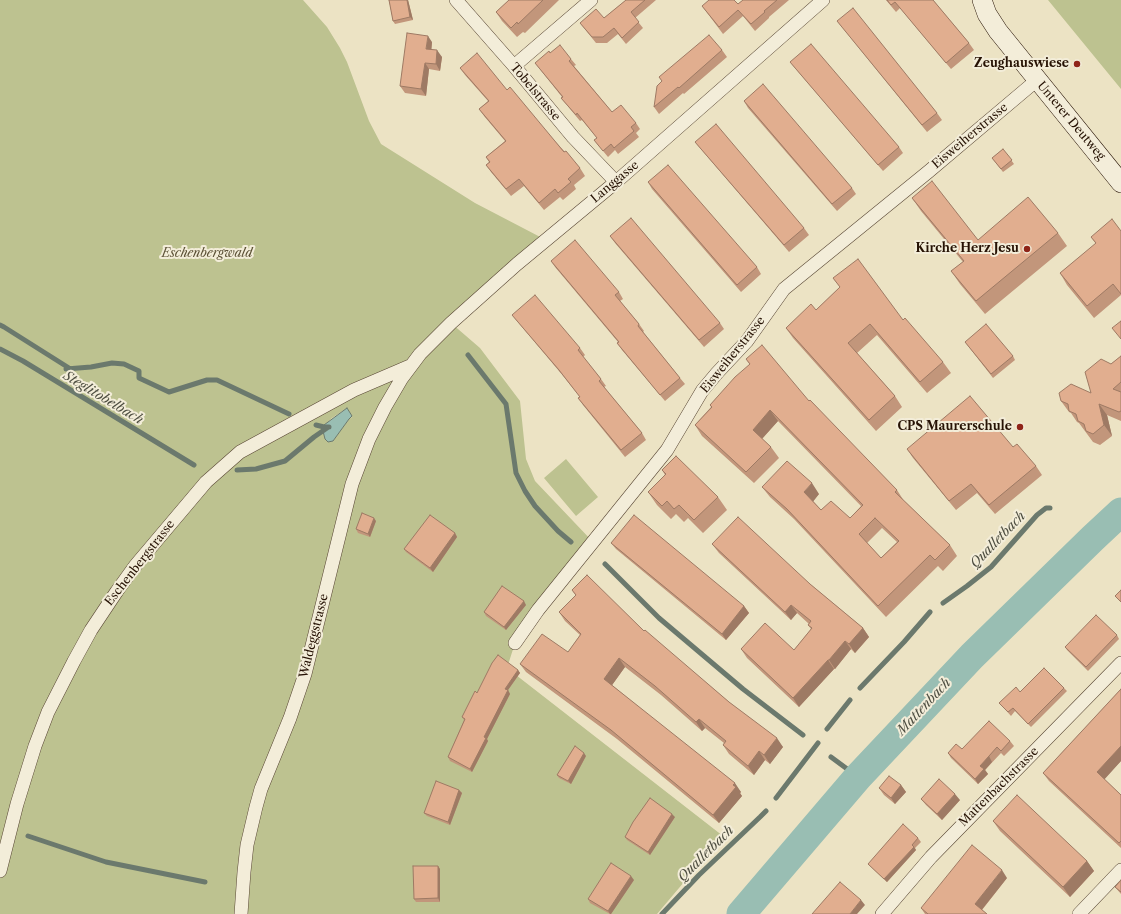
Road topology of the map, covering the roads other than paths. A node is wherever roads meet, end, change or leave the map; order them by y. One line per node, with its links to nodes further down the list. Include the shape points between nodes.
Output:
1 (456, 0): 5 (street, Tobelstrasse)
2 (591, 0): 5 (street)
3 (823, 0): 7 (street, Langgasse)
4 (982, 0): 6 (main road, Unterer Deutweg, via 998,31)
5 (514, 66): 7 (street, Tobelstrasse, via 573,137)
6 (1037, 80): 8 (main road, Unterer Deutweg); 10 (street, Eisweiherstrasse, via 784,289 747,341 720,368 702,391 667,450 543,604)
7 (616, 182): 9 (street, Langgasse, via 450,323)
8 (1121, 183)
9 (410, 366): 12 (street, Eschenbergstrasse, via 354,390 240,452 206,482 135,566 91,630 48,712 17,804); 14 (street, Waldeggstrasse, via 375,425 358,466 305,674 252,819)
10 (515, 644)
11 (1121, 663): 15 (street, Mattenbachstrasse, via 931,857)
12 (0, 870)
13 (1121, 870): 16 (street)
14 (241, 914)
15 (882, 914)
16 (1079, 914)

